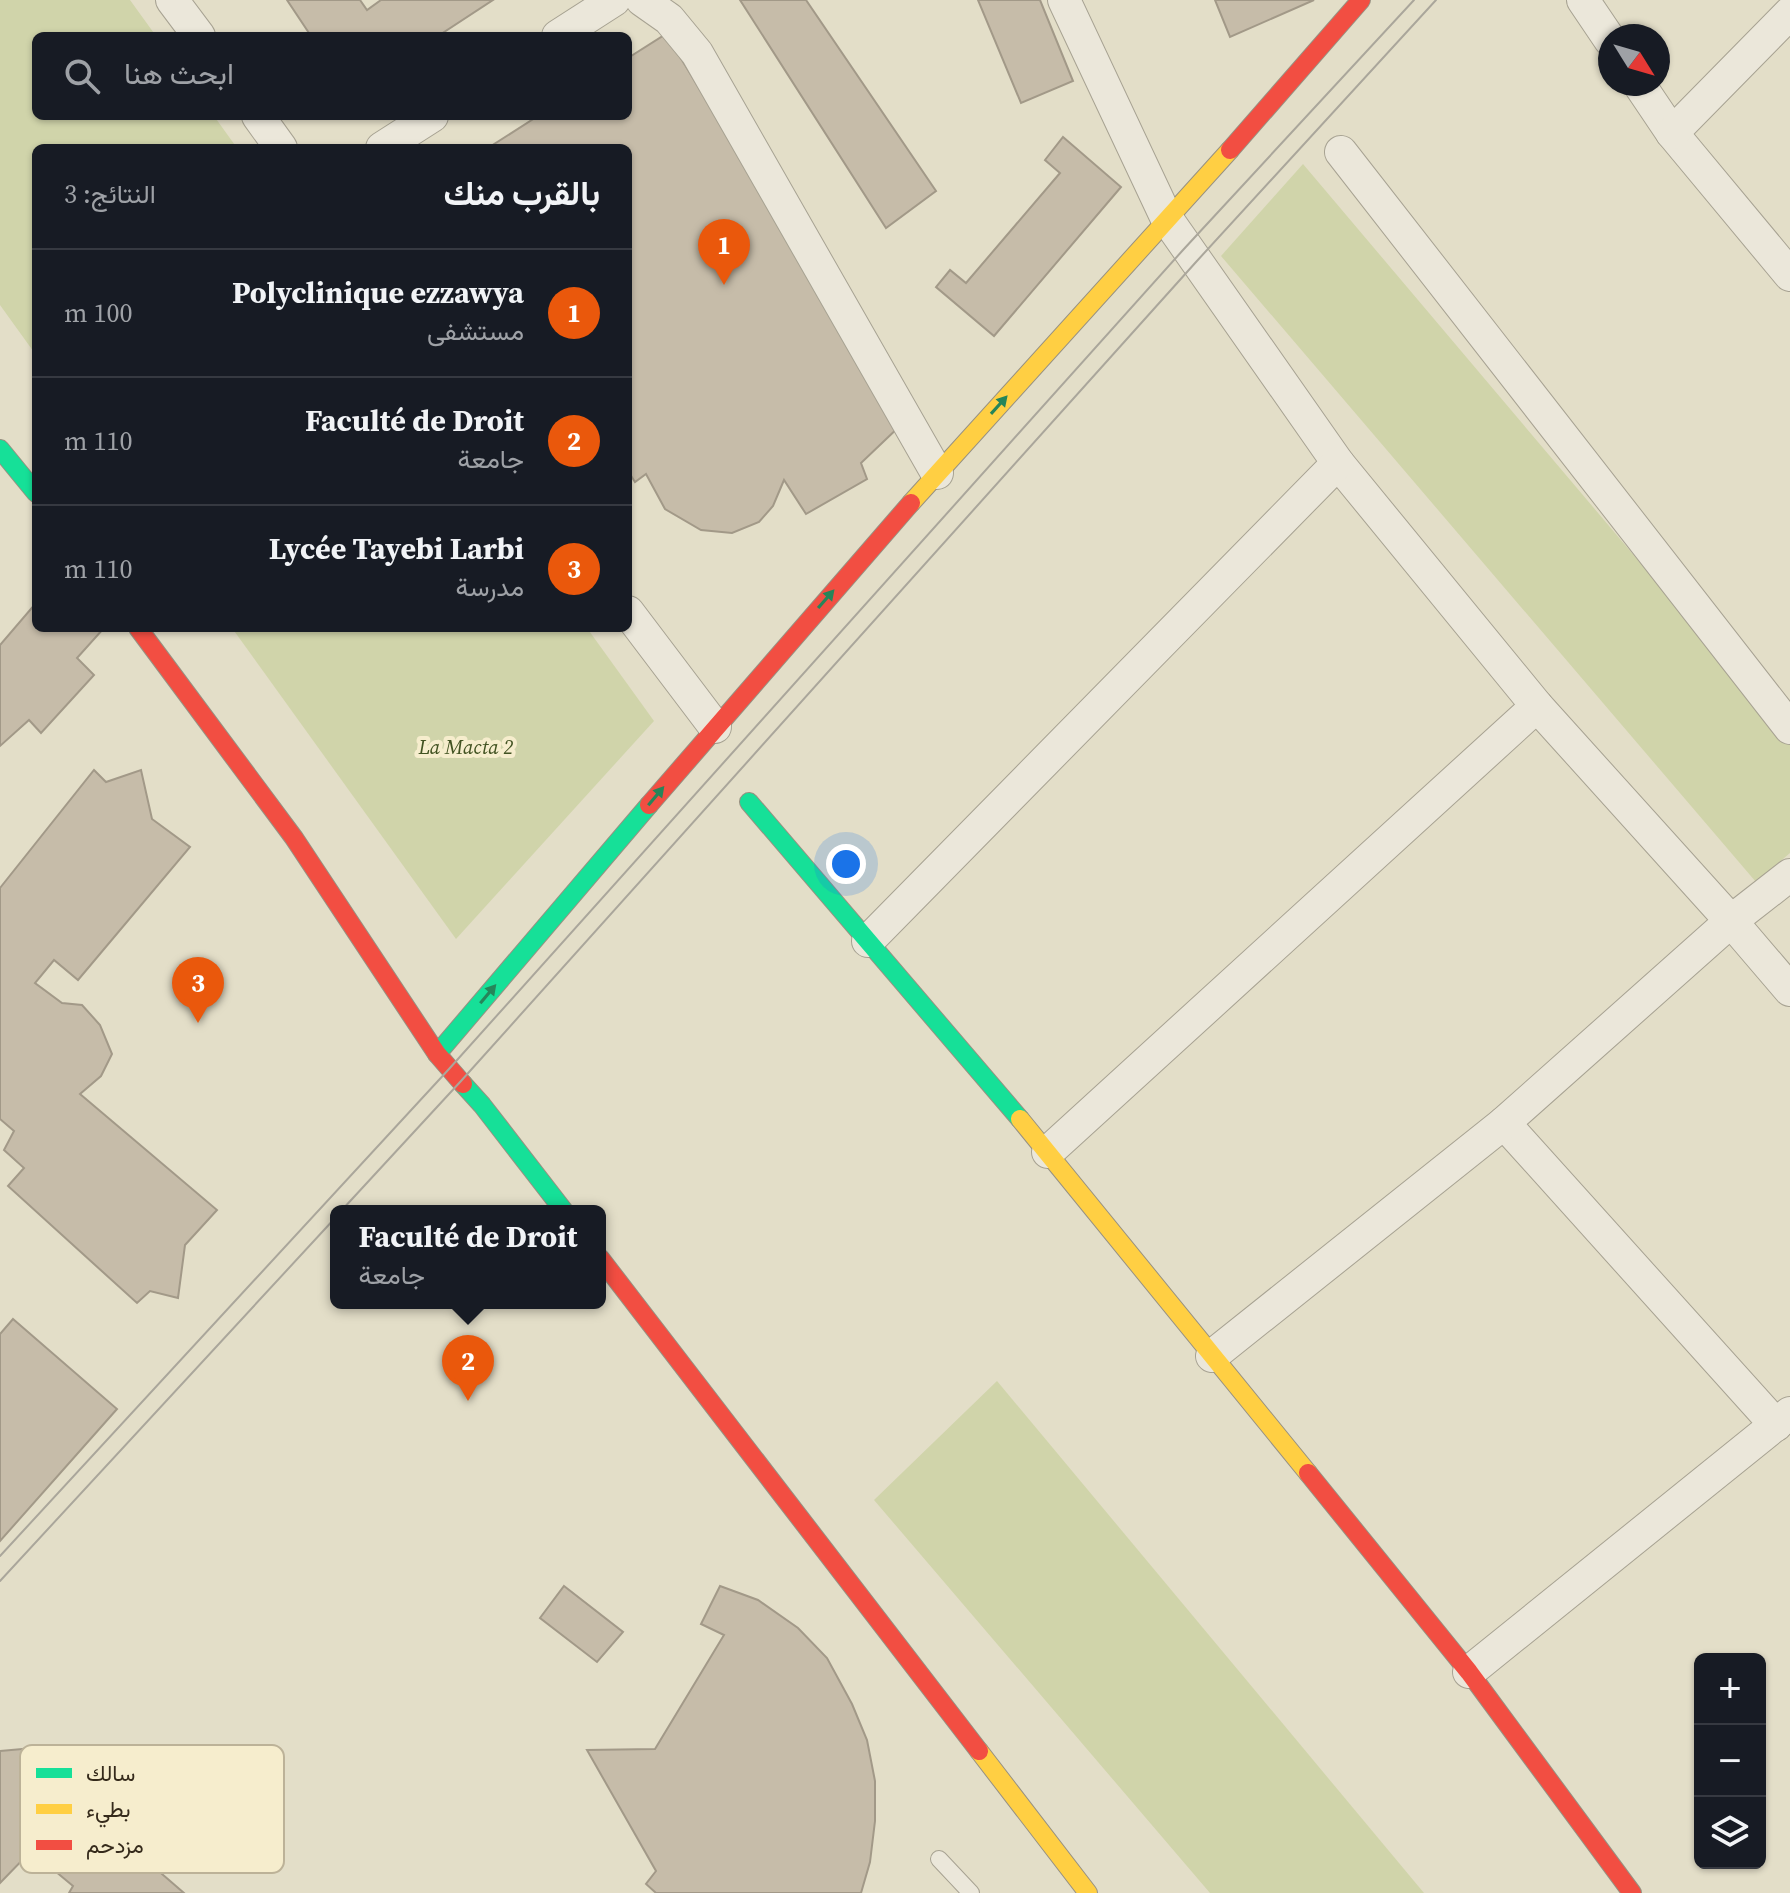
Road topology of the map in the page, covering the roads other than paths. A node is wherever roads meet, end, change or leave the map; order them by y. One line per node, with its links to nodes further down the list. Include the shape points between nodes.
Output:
1 (172, 0): 9 (street)
2 (614, 0): 10 (street)
3 (642, 0): 22 (street, via 669,19 697,53)
4 (1064, 0): 18 (street)
5 (1361, 0): 18 (street)
6 (1583, 0): 8 (street)
7 (1790, 13): 14 (street)
8 (1599, 24)
9 (196, 32)
10 (564, 32)
11 (1647, 96): 14 (street)
12 (261, 120): 15 (street)
13 (426, 120): 16 (street)
14 (1672, 133): 19 (street)
15 (278, 144)
16 (388, 144)
17 (1341, 152): 28 (street)
18 (1167, 219): 21 (street); 22 (street, one-way to 18)
19 (1790, 275)
20 (0, 449): 23 (street)
21 (1338, 463): 26 (street); 32 (street)
22 (937, 473): 27 (street, one-way to 22)
23 (32, 488)
24 (632, 617): 27 (street)
25 (141, 632): 34 (street, via 294,838)
26 (1537, 706): 31 (street); 36 (street)
27 (715, 727): 34 (street, one-way to 27)
28 (1790, 728)
29 (749, 802): 32 (street)
30 (1790, 875): 31 (street)
31 (1731, 921): 33 (street); 35 (street)
32 (868, 941): 36 (street)
33 (1790, 990)
34 (437, 1054): 37 (street)
35 (1504, 1123): 39 (street); 40 (street)
36 (1048, 1152): 39 (street)
37 (559, 1205)
38 (606, 1266): 44 (street)
39 (1212, 1356): 41 (street)
40 (1783, 1419): 41 (street)
41 (1469, 1672): 45 (street)
42 (939, 1859): 43 (lane)
43 (971, 1893)
44 (1088, 1893)
45 (1632, 1893)

